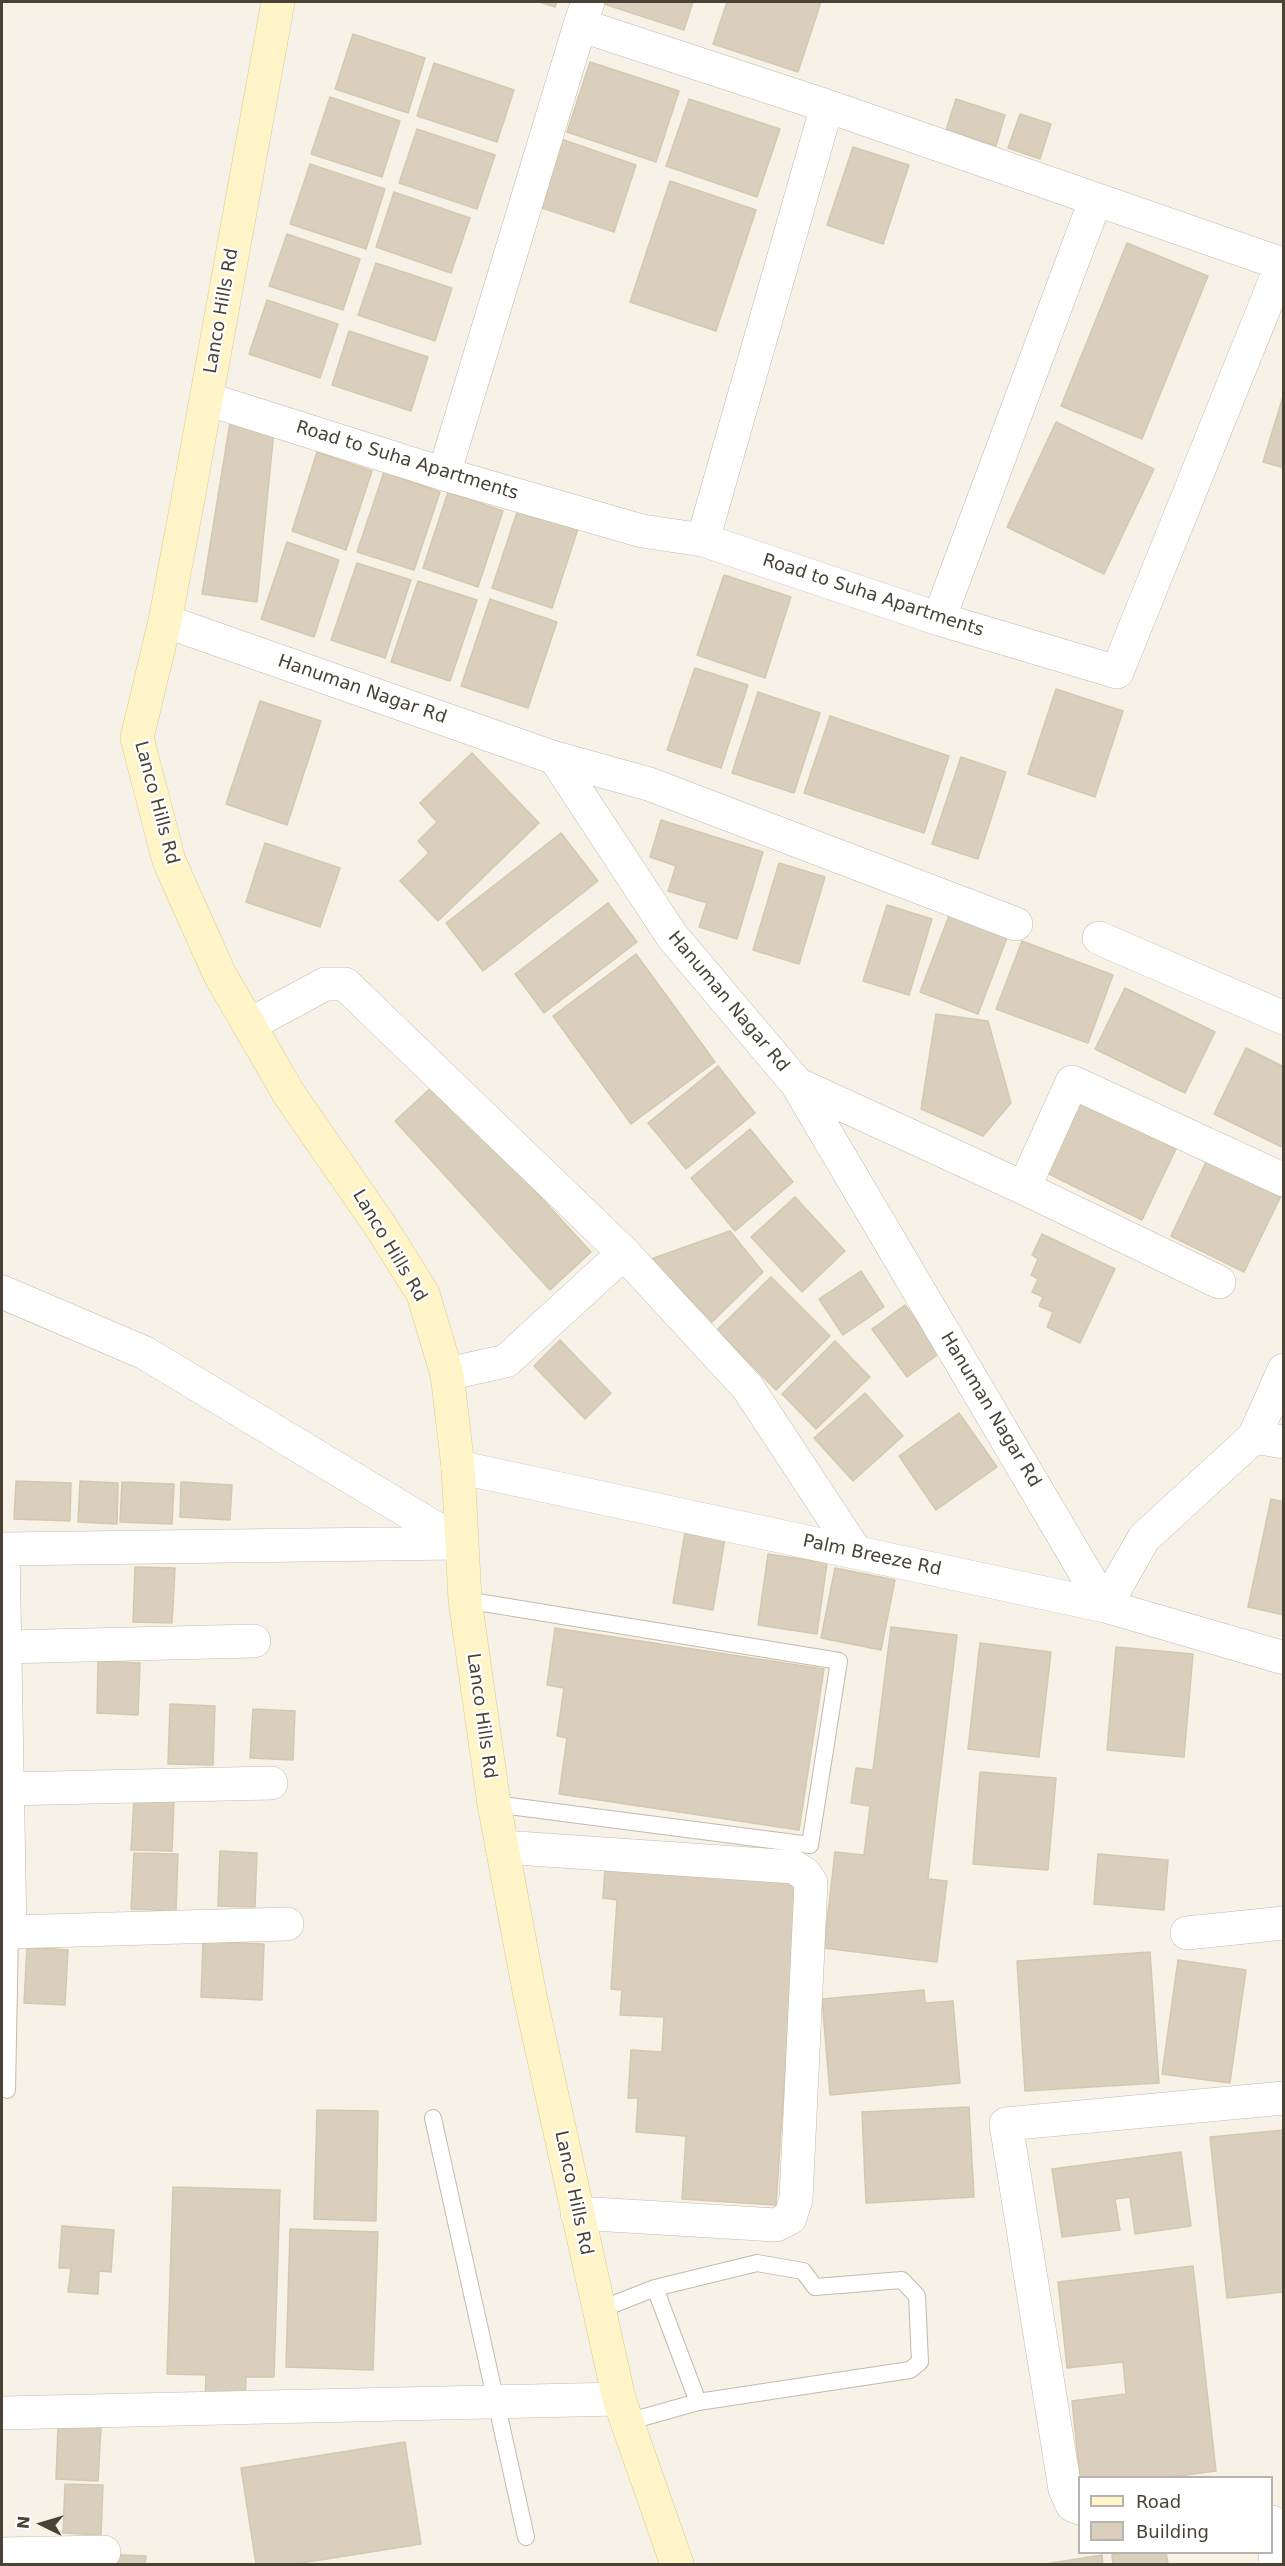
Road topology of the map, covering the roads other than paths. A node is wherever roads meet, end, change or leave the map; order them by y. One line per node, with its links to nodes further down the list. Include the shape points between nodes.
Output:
1 (278, 2): 6 (street, Lanco Hills Rd)
2 (584, 13): 3 (street); 7 (street)
3 (827, 106): 4 (street); 8 (street)
4 (1095, 201): 5 (street); 9 (street)
5 (1282, 264): 9 (street, Road to Suha Apartments, via 1116,672)
6 (207, 399): 7 (street, Road to Suha Apartments); 10 (street, Lanco Hills Rd)
7 (444, 474): 8 (street, Road to Suha Apartments, via 642,531)
8 (703, 540): 9 (street, Road to Suha Apartments)
9 (939, 619)
10 (165, 621): 11 (street, Hanuman Nagar Rd); 15 (street, Lanco Hills Rd, via 137,738 169,861 220,975)
11 (555, 758): 12 (street, via 649,784); 16 (street, Hanuman Nagar Rd, via 672,936)
12 (1016, 924)
13 (1099, 938): 14 (street)
14 (1284, 1018)
15 (249, 1025): 19 (street, via 325,984 345,984); 23 (street, Lanco Hills Rd, via 290,1094 423,1294)
16 (797, 1084): 18 (street); 30 (street, Hanuman Nagar Rd)
17 (1284, 1180): 18 (street, via 1072,1082)
18 (1024, 1188): 20 (street)
19 (624, 1253): 23 (street, via 506,1361); 28 (street, via 748,1388)
20 (1219, 1282)
21 (2, 1292): 26 (street, via 145,1353)
22 (1284, 1370): 24 (street)
23 (447, 1374): 25 (street, Lanco Hills Rd)
24 (1269, 1439): 30 (street, via 1144,1538)
25 (458, 1467): 26 (street, Lanco Hills Rd); 28 (street, Palm Breeze Rd)
26 (460, 1543): 27 (street); 29 (street, Lanco Hills Rd)
27 (2, 1549): 32 (street)
28 (856, 1552): 30 (street, Palm Breeze Rd)
29 (465, 1600): 36 (street, Lanco Hills Rd); 36 (lane, via 839,1661 810,1845)
30 (1105, 1606): 33 (street, Palm Breeze Rd)
31 (254, 1641): 32 (street)
32 (4, 1647): 35 (street)
33 (1284, 1658)
34 (271, 1783): 35 (street)
35 (7, 1789): 40 (street)
36 (494, 1804): 37 (street, Lanco Hills Rd)
37 (502, 1847): 45 (street, Lanco Hills Rd); 45 (street, via 794,1867 811,1883 796,2199 790,2218 776,2224)
38 (1284, 1923): 41 (street)
39 (287, 1924): 40 (street)
40 (10, 1932): 42 (lane)
41 (1187, 1933)
42 (7, 2090)
43 (1284, 2098): 52 (street, via 1006,2124 1065,2489 1072,2505)
44 (433, 2118): 48 (lane)
45 (578, 2213): 47 (street, Lanco Hills Rd)
46 (656, 2288): 47 (lane); 49 (lane); 49 (lane, via 757,2263 803,2271 815,2288 902,2280 917,2296 920,2361 910,2370)
47 (599, 2310): 50 (street, Lanco Hills Rd)
48 (495, 2402): 50 (street); 51 (street); 54 (lane)
49 (698, 2402): 50 (lane)
50 (623, 2411): 57 (street, Lanco Hills Rd)
51 (2, 2413)
52 (1078, 2507)
53 (1273, 2533): 58 (street)
54 (526, 2537)
55 (104, 2552): 56 (street)
56 (2, 2554)
57 (677, 2565)
58 (1276, 2565)

